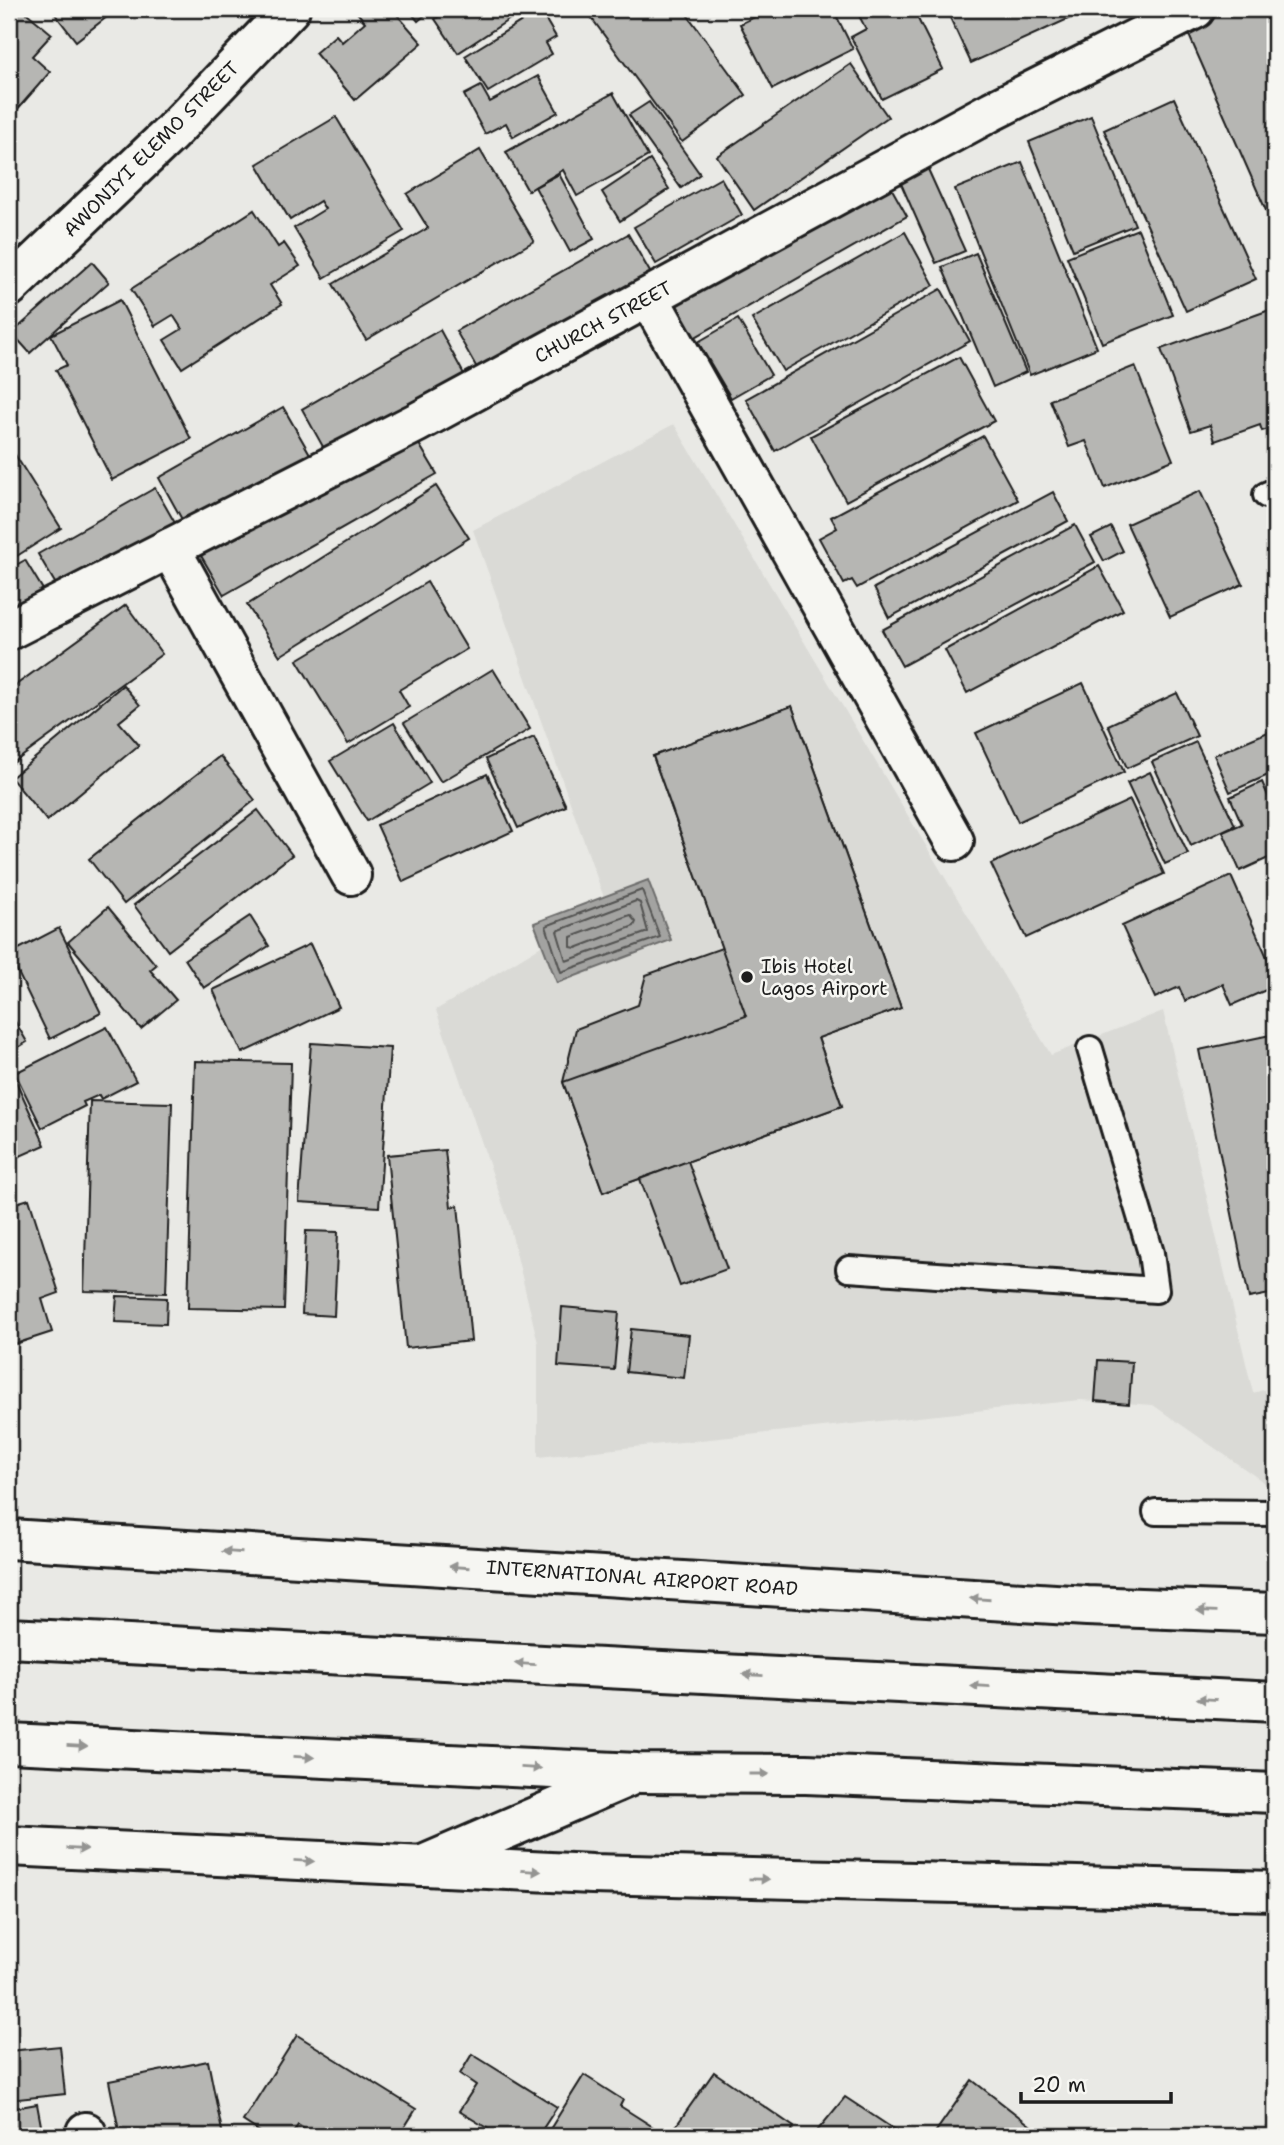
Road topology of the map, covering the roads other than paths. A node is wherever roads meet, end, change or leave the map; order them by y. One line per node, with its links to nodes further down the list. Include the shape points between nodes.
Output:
1 (290, 9): 3 (main road, AWONIYI ELEMO STREET, via 169,135)
2 (1195, 9): 4 (main road, CHURCH STREET, via 992,111)
3 (9, 287)
4 (649, 298): 5 (main road, CHURCH STREET); 7 (main road)
5 (170, 548): 6 (main road, CHURCH STREET); 8 (main road)
6 (9, 630)
7 (954, 841)
8 (351, 875)
9 (1090, 1049): 10 (lane, via 1151,1253 1156,1290)
10 (849, 1269)
11 (1156, 1512): 12 (lane)
12 (1275, 1513)
13 (9, 1539): 14 (main road, INTERNATIONAL AIRPORT ROAD, one-way to 13, via 1087,1606)
14 (1275, 1613)
15 (9, 1638): 16 (main road, one-way to 15)
16 (1275, 1702)
17 (9, 1743): 18 (main road, one-way to 18)
18 (637, 1773): 19 (main road, one-way to 19, via 806,1774); 21 (main road)
19 (1275, 1793)
20 (9, 1846): 21 (main road, one-way to 21)
21 (421, 1866): 22 (main road, one-way to 22)
22 (1275, 1891)

